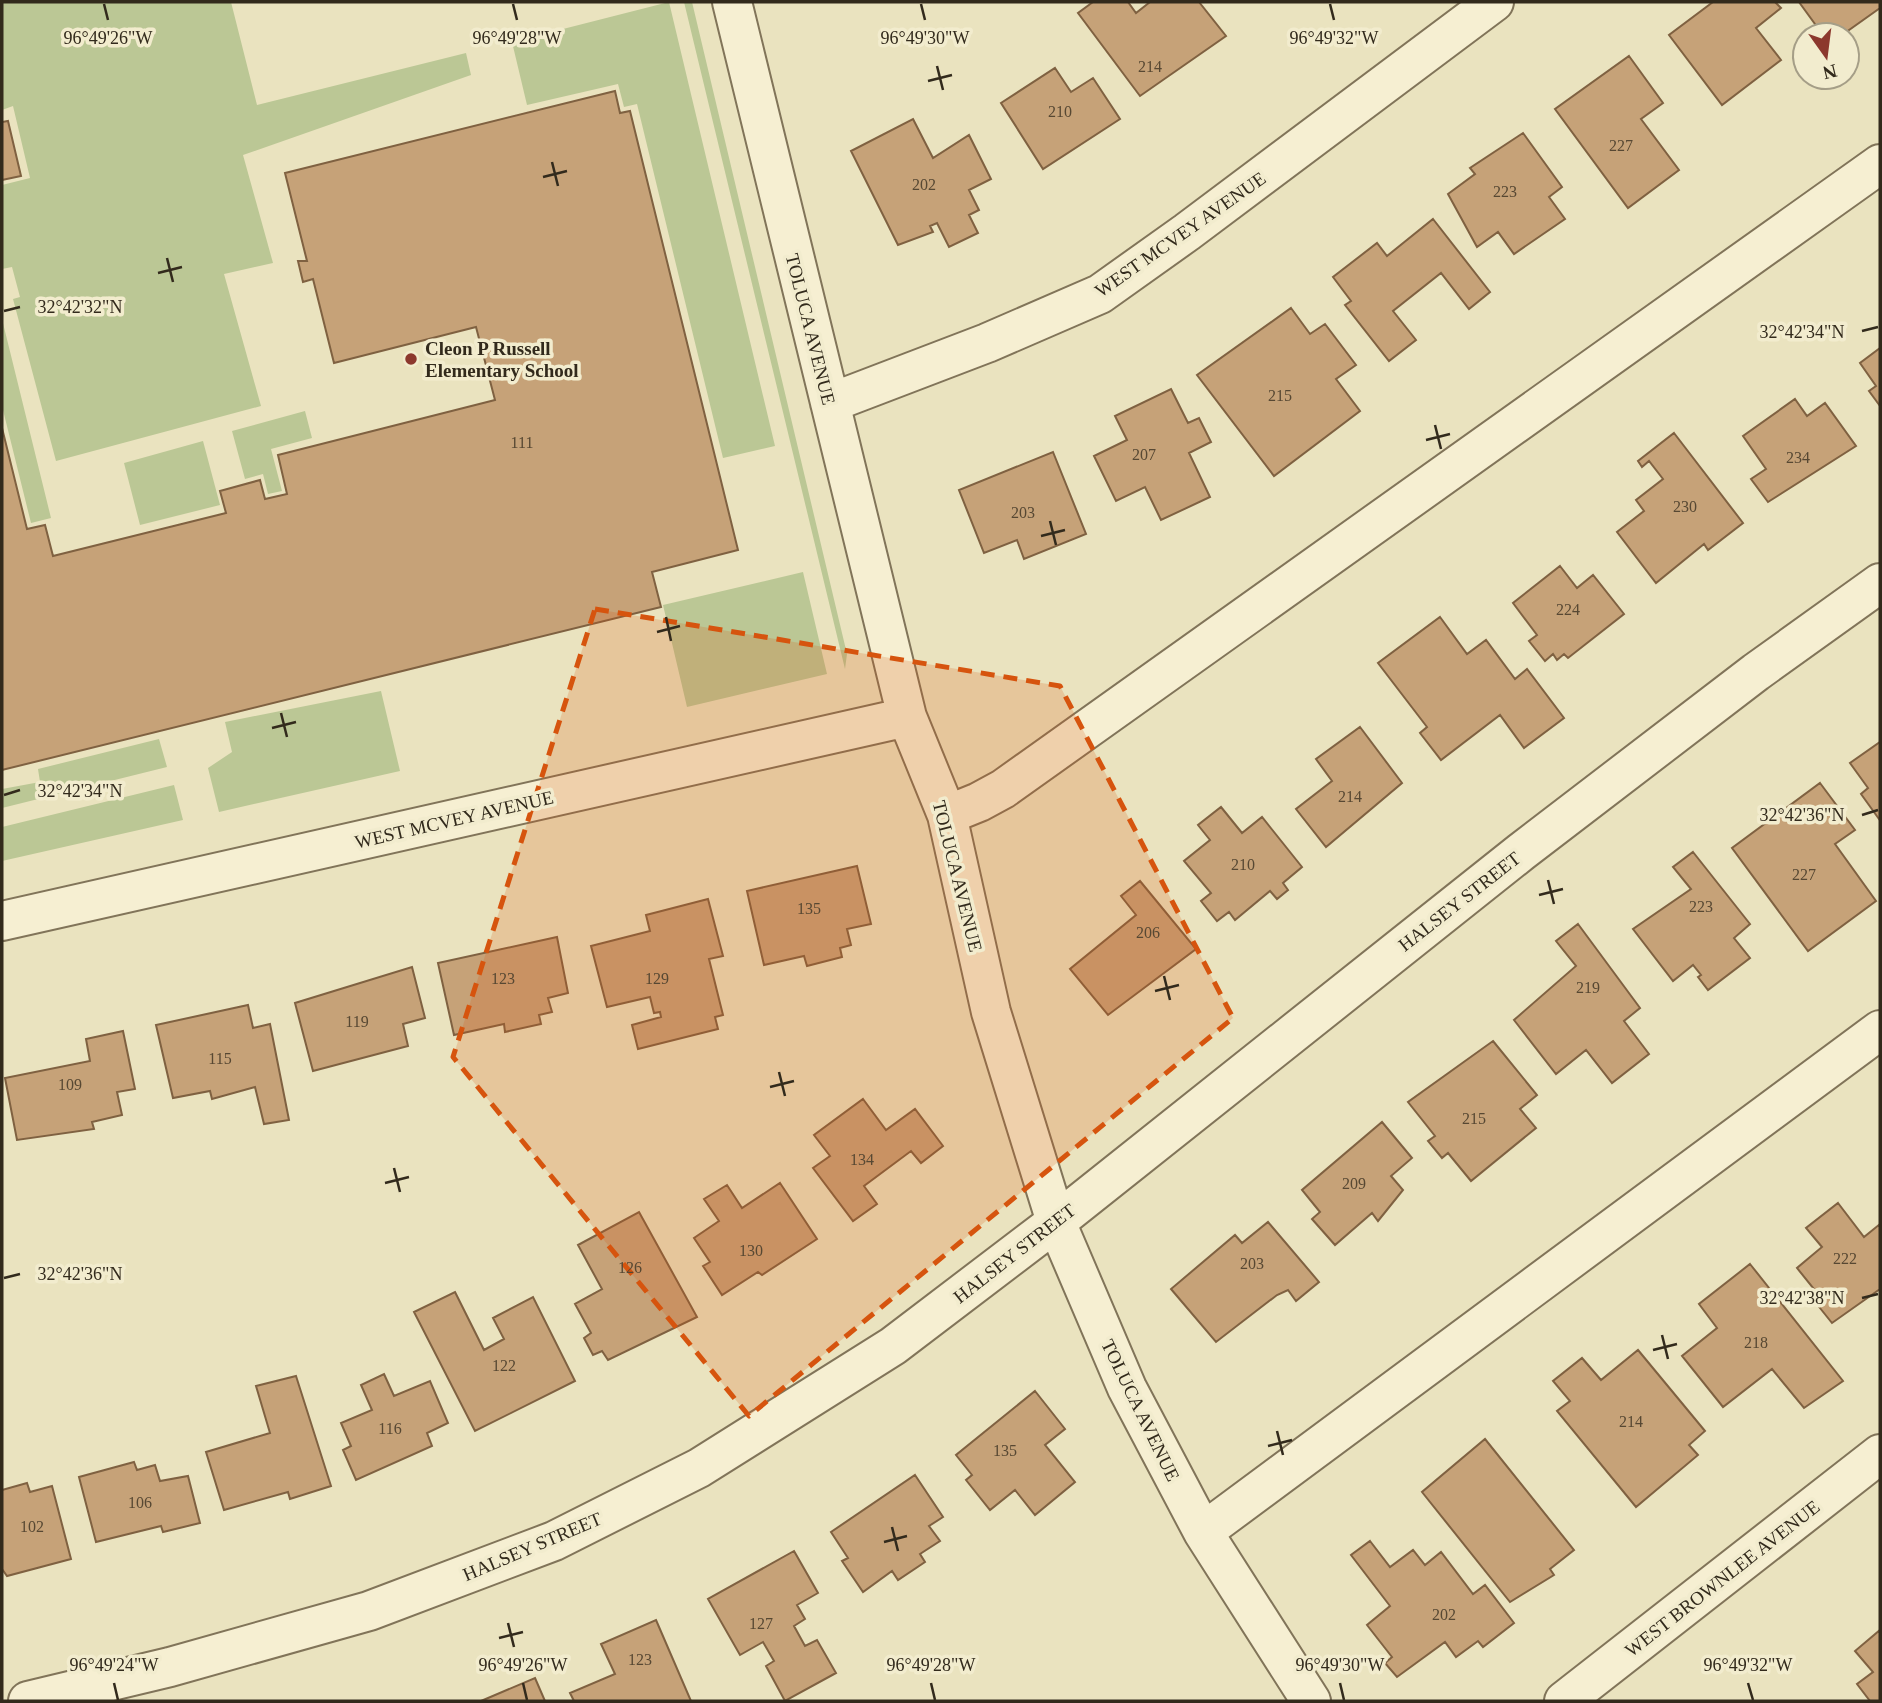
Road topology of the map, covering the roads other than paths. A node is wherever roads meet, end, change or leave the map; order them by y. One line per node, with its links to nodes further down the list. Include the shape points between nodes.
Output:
1 (732, 2): 4 (street, TOLUCA AVENUE)
2 (1494, 2): 4 (street, WEST MCVEY AVENUE, via 1100,294)
3 (1880, 164): 7 (street, via 1003,789)
4 (830, 403): 6 (street, TOLUCA AVENUE)
5 (1880, 583): 10 (street, HALSEY STREET, via 1521,852)
6 (907, 717): 7 (street, TOLUCA AVENUE); 8 (street, WEST MCVEY AVENUE)
7 (947, 815): 10 (street, TOLUCA AVENUE, via 991,1012)
8 (2, 921)
9 (1880, 1030): 12 (street)
10 (1056, 1222): 12 (street, TOLUCA AVENUE, via 1126,1388); 13 (street, HALSEY STREET, via 893,1346 699,1468 554,1541 369,1611)
11 (1880, 1454): 15 (street, WEST BROWNLEE AVENUE)
12 (1203, 1532): 14 (street, TOLUCA AVENUE)
13 (28, 1701)
14 (1311, 1701)
15 (1564, 1701)

